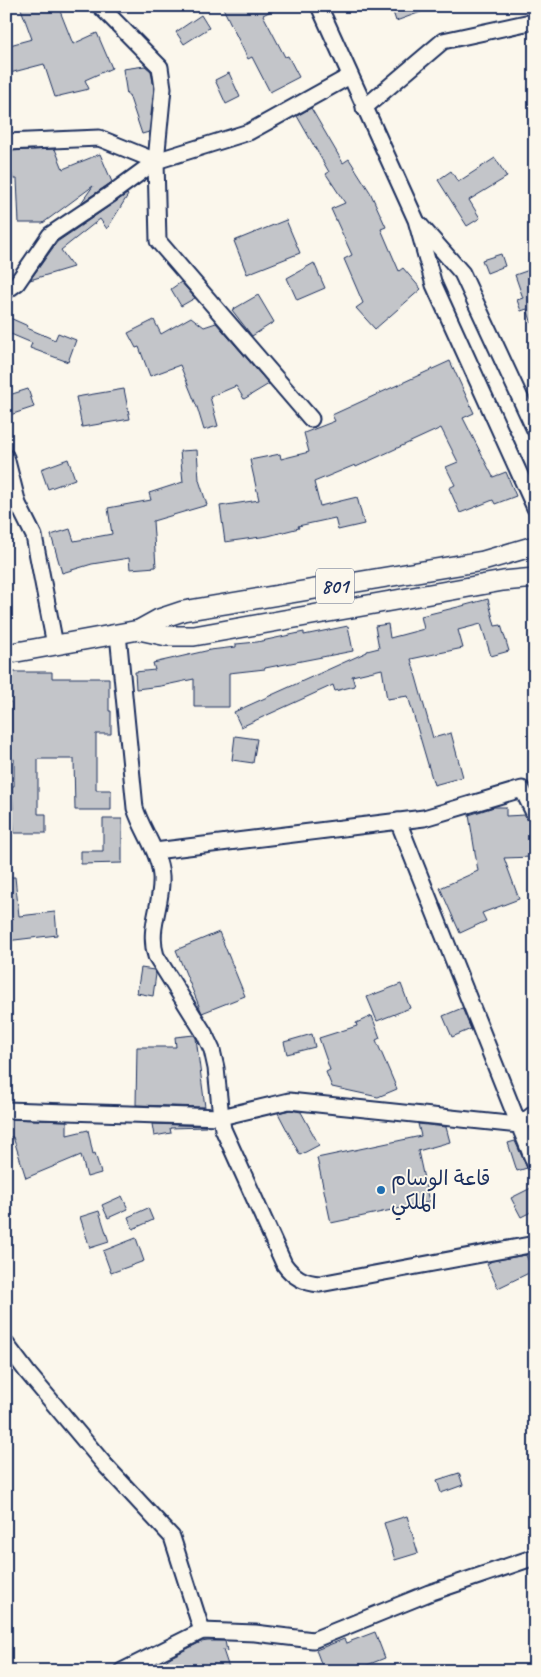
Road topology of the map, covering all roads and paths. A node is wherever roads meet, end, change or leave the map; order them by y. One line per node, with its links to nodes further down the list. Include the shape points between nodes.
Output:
1 (100, 6): 7 (street, via 160,67 163,88)
2 (319, 6): 4 (street)
3 (535, 21): 5 (street, via 443,42)
4 (350, 76): 5 (street); 7 (street, via 249,132)
5 (364, 108): 8 (street)
6 (6, 142): 7 (street, via 99,138)
7 (156, 161): 9 (street, via 50,235 17,283); 10 (street, via 158,241)
8 (416, 220): 11 (street, via 462,274); 13 (street, via 434,285)
9 (6, 291)
10 (311, 419)
11 (535, 430)
12 (6, 457): 18 (street, via 18,504 34,536)
13 (535, 508)
14 (534, 548): 16 (main road, 801, via 483,561 183,611)
15 (535, 578): 16 (main road, 801, via 194,636 167,636)
16 (139, 630): 17 (main road, 801)
17 (118, 634): 18 (main road, 801); 22 (street, via 135,808)
18 (55, 645): 19 (main road, 801)
19 (6, 654)
20 (535, 815): 21 (street, via 522,789 424,818)
21 (398, 821): 22 (street); 26 (street)
22 (155, 851): 25 (street, via 161,875 153,932 156,956 212,1050)
23 (6, 1110): 25 (street)
24 (535, 1113): 26 (street)
25 (220, 1117): 26 (street, via 289,1101); 29 (street, via 281,1258 289,1271 301,1280 329,1283)
26 (519, 1125): 27 (street); 28 (street)
27 (535, 1130)
28 (535, 1164)
29 (535, 1244)
30 (6, 1344): 32 (street, via 105,1465 172,1537)
31 (535, 1557): 32 (street, via 428,1593 312,1640)
32 (202, 1631): 33 (street)
33 (122, 1671)

